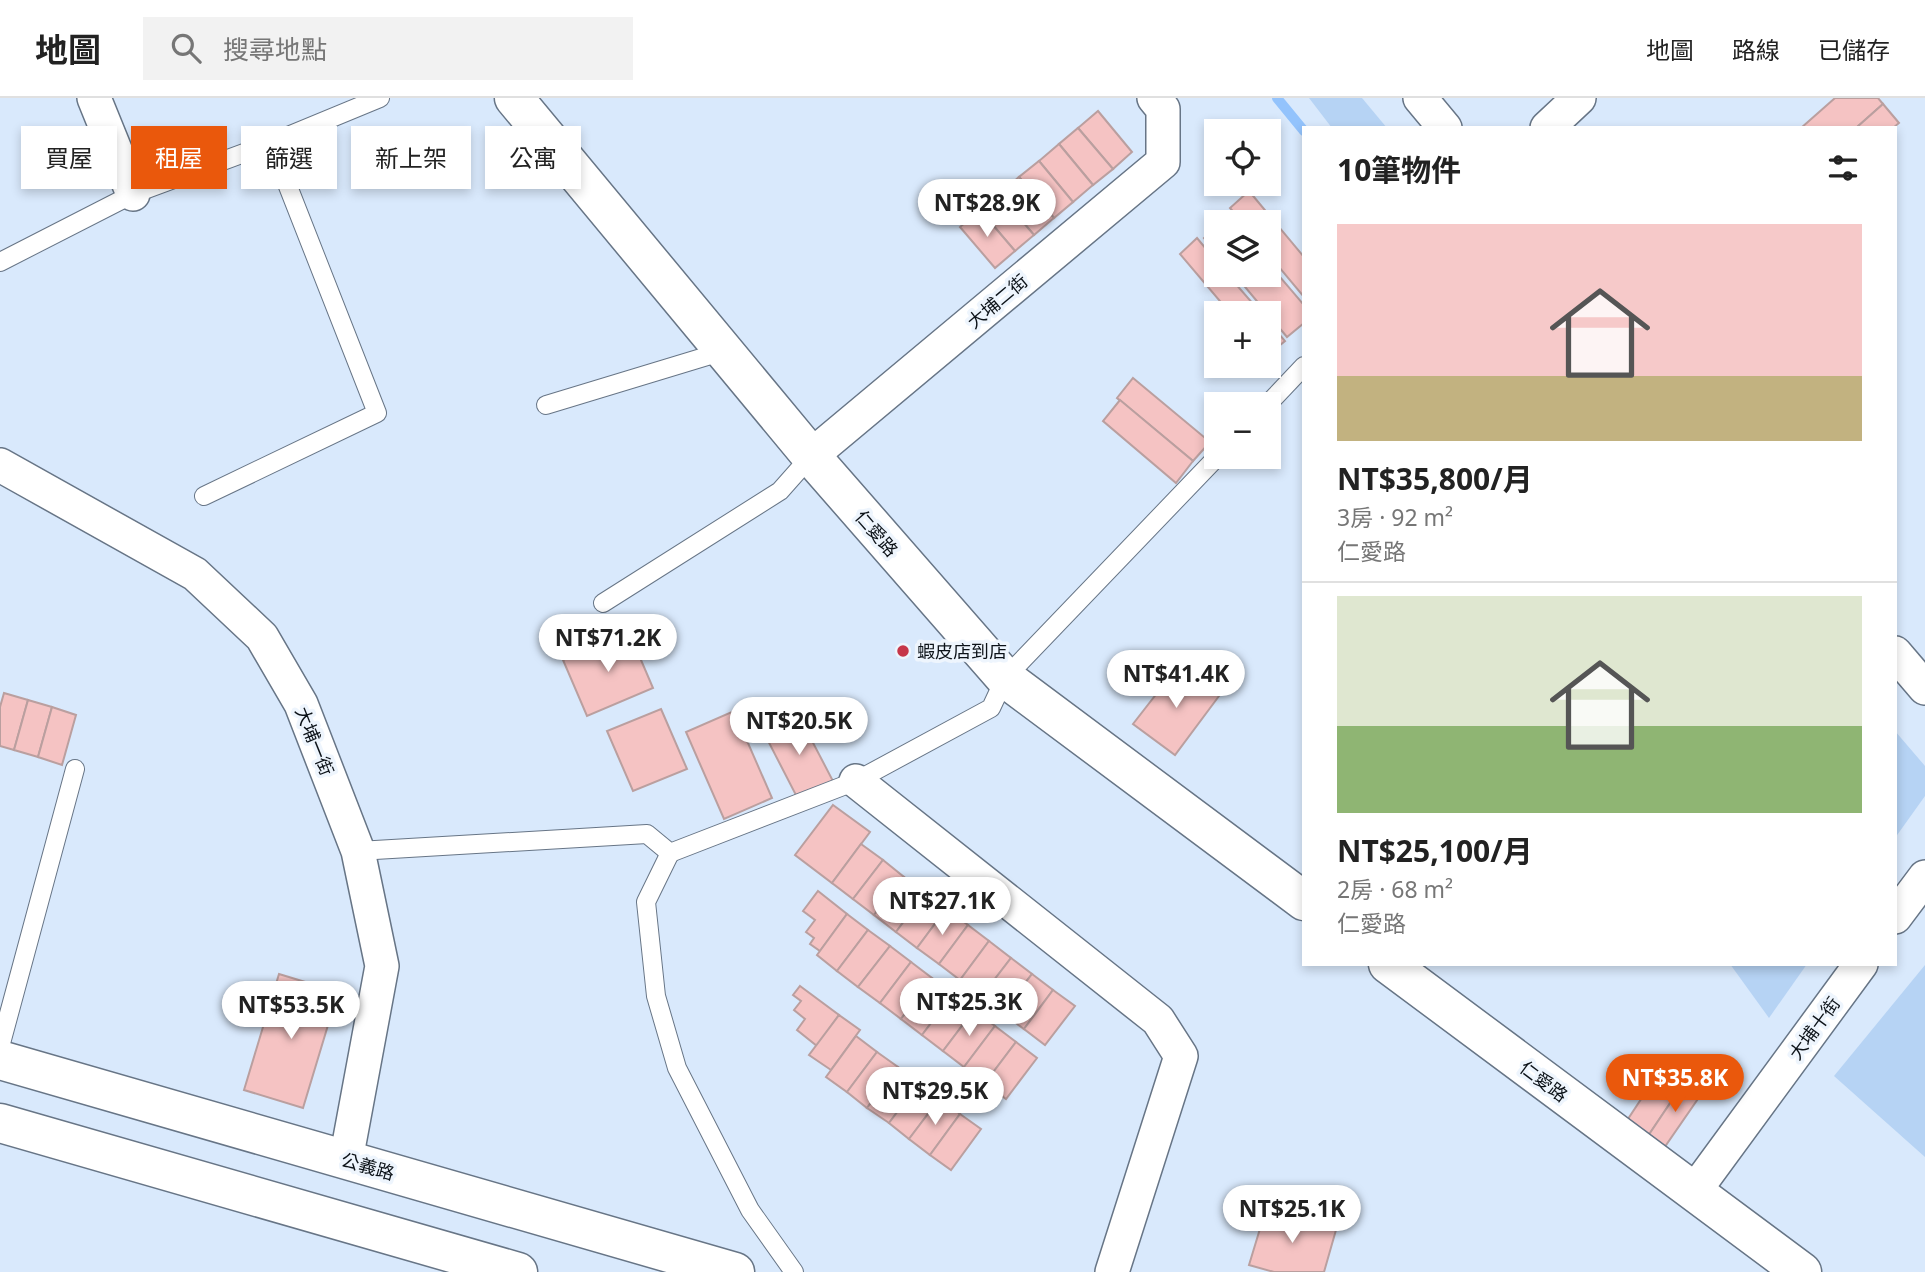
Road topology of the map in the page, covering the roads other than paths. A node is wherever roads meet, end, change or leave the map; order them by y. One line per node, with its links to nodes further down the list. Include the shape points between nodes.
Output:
1 (94, 98): 12 (street)
2 (380, 98): 7 (lane)
3 (514, 98): 14 (street, 仁愛路)
4 (1154, 98): 18 (street, 大埔二街, via 1163,109 1163,162)
5 (1420, 98): 8 (street)
6 (1579, 98): 9 (street)
7 (312, 126)
8 (1442, 126)
9 (1549, 126)
10 (241, 154): 12 (lane)
11 (289, 189): 21 (lane, via 377,414)
12 (133, 194): 13 (lane)
13 (0, 262)
14 (724, 351): 17 (lane); 18 (street, 仁愛路)
15 (1302, 368): 16 (lane)
16 (1279, 392)
17 (546, 405)
18 (811, 456): 22 (lane, via 779,491); 24 (street, 仁愛路)
19 (0, 465): 28 (street, 大埔一街, via 195,574 262,637 301,704)
20 (1205, 469): 24 (lane)
21 (204, 496)
22 (603, 603)
23 (1897, 655): 25 (street)
24 (1005, 678): 27 (lane, via 990,708); 31 (street, 仁愛路)
25 (1925, 688)
26 (75, 769): 35 (lane)
27 (856, 781): 29 (lane); 43 (street, via 1158,1020 1181,1056)
28 (358, 851): 29 (lane, via 647,834); 38 (street, 大埔一街, via 382,966)
29 (670, 853): 42 (lane, via 646,902 656,996 677,1068 750,1210)
30 (1925, 877): 32 (street)
31 (1302, 900)
32 (1897, 914)
33 (1391, 966): 39 (street, 仁愛路)
34 (1860, 966): 39 (street, 大埔十街)
35 (0, 1047)
36 (0, 1060): 38 (street, 公義路)
37 (0, 1123): 40 (street)
38 (346, 1160): 41 (street, 公義路)
39 (1693, 1192): 44 (street, 仁愛路)
40 (517, 1272)
41 (735, 1272)
42 (794, 1272)
43 (1112, 1272)
44 (1802, 1272)

